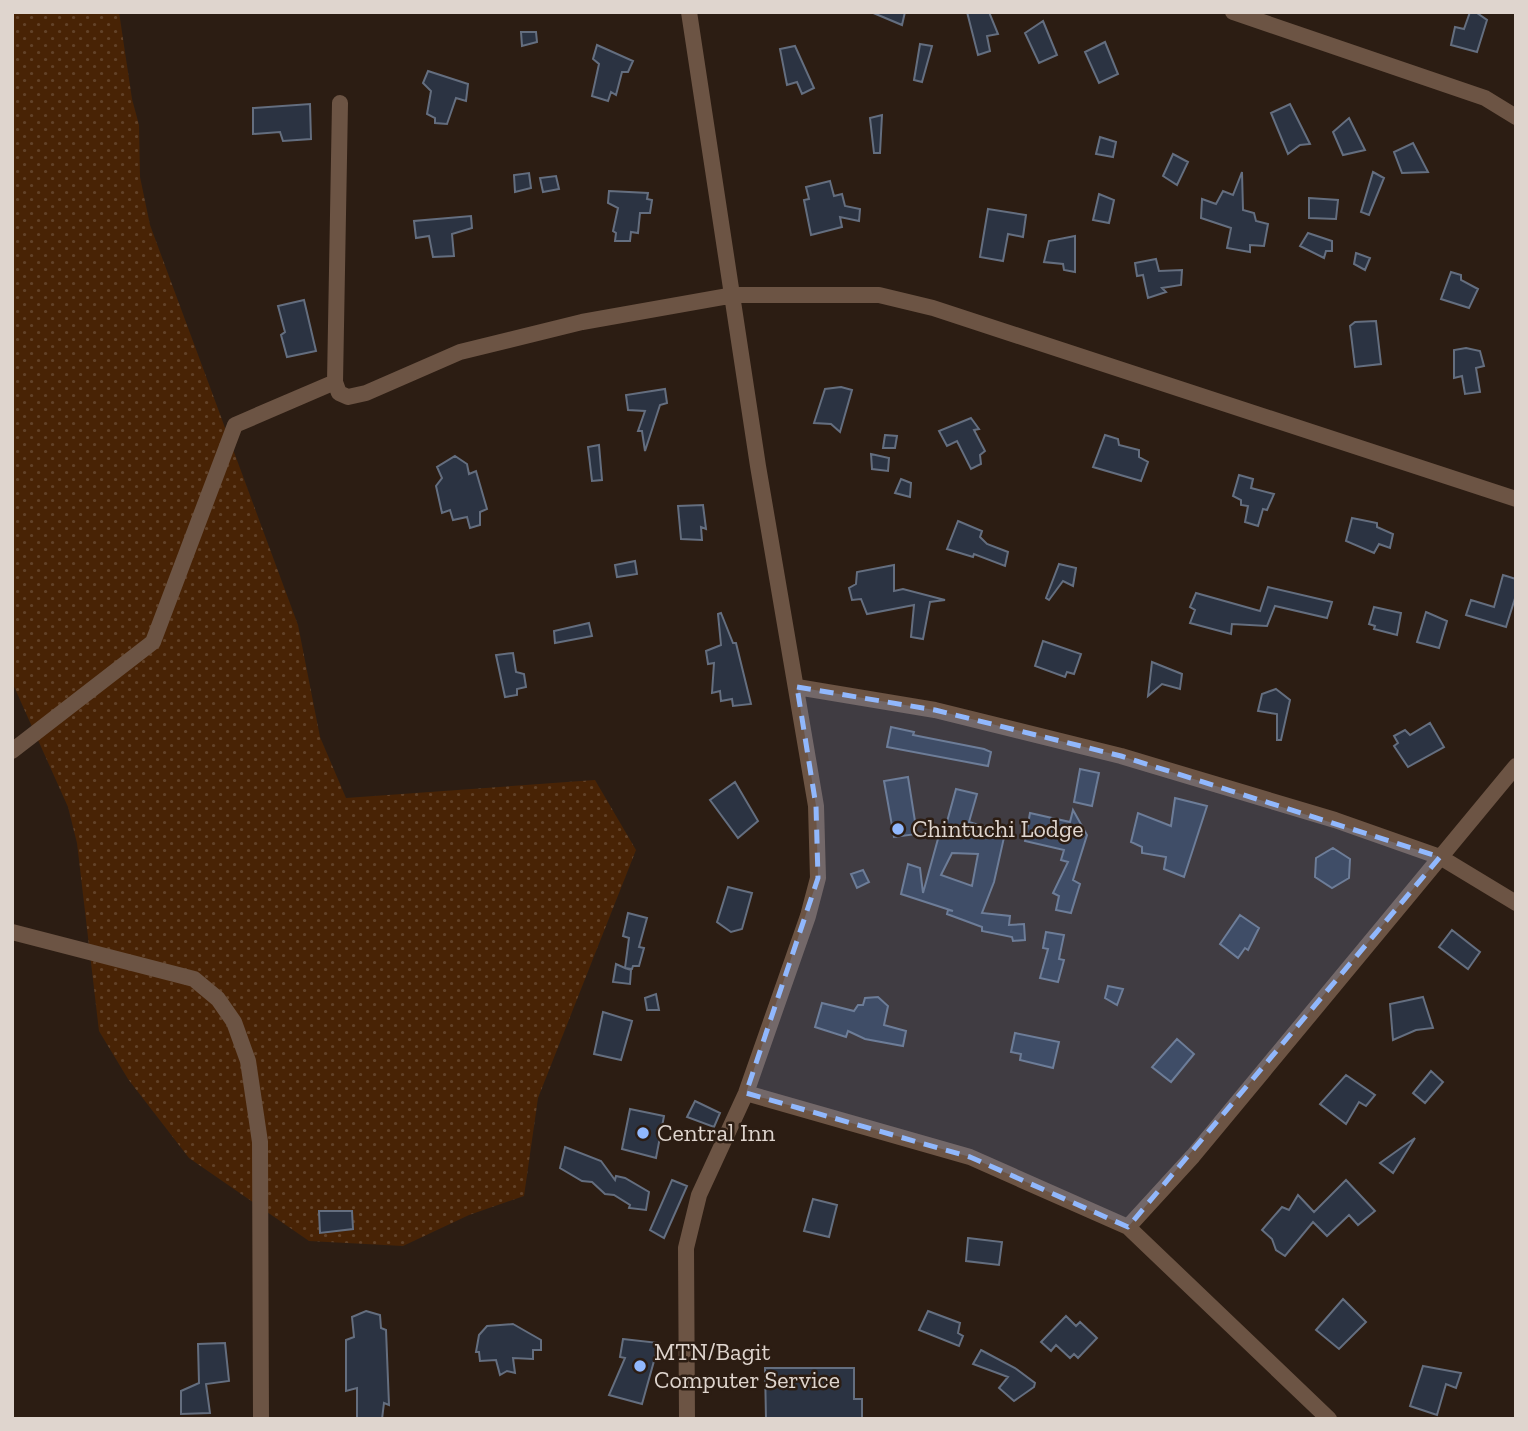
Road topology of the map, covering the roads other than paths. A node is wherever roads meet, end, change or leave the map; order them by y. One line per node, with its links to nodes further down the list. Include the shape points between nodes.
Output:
1 (689, 12): 5 (street)
2 (1233, 12): 4 (street, via 1485,98)
3 (340, 103): 6 (street)
4 (1516, 117)
5 (734, 295): 6 (street, via 582,322 460,352 348,397 339,393); 7 (street, via 879,295 933,307); 8 (street)
6 (335, 382): 9 (street, via 235,425 153,642)
7 (1516, 499)
8 (797, 687): 11 (street, via 935,710 1121,756 1335,820); 14 (street, via 816,806 818,878)
9 (12, 751)
10 (1516, 766): 11 (street)
11 (1440, 857): 12 (street); 15 (street, via 1194,1156)
12 (1516, 903)
13 (12, 932): 16 (street, via 194,979 218,999 234,1022 247,1061 260,1142)
14 (746, 1093): 15 (street, via 970,1157); 17 (street, via 699,1195 686,1248)
15 (1128, 1227): 18 (street)
16 (261, 1419)
17 (687, 1419)
18 (1329, 1419)

